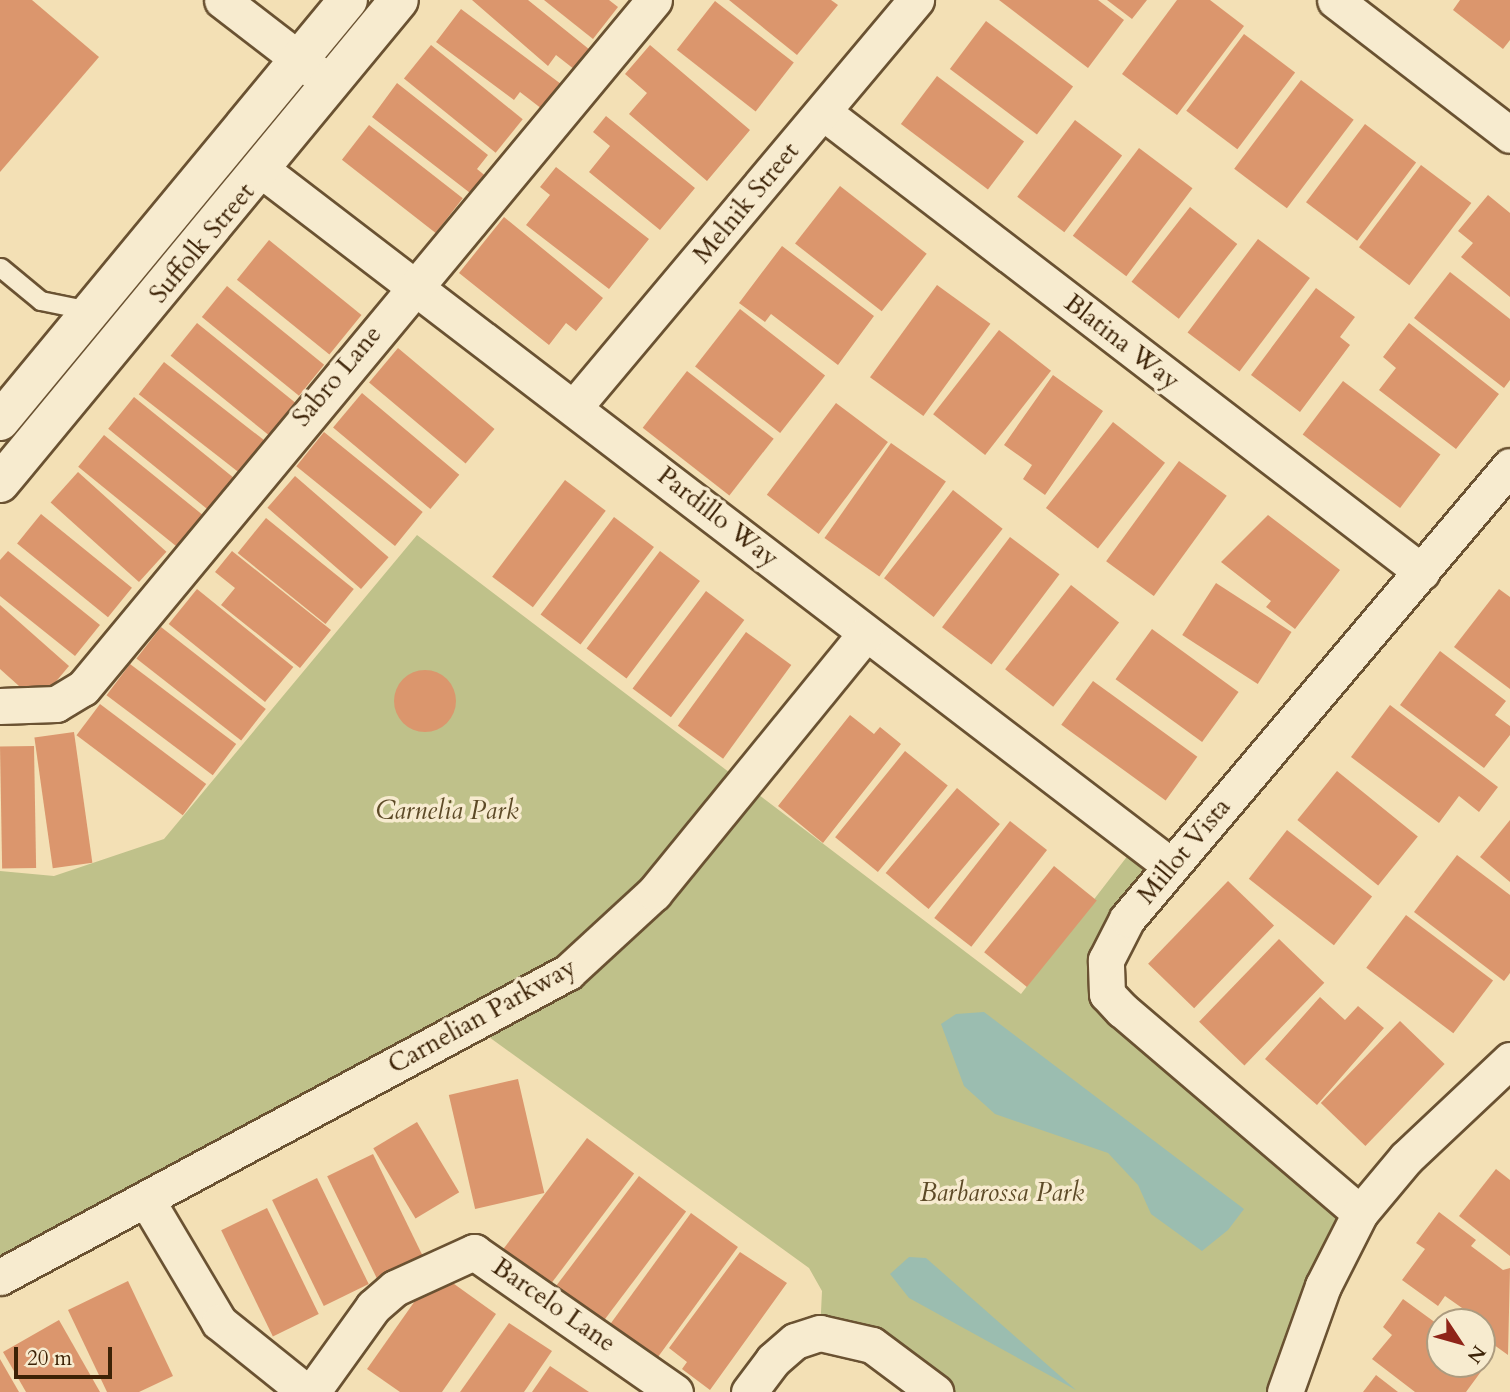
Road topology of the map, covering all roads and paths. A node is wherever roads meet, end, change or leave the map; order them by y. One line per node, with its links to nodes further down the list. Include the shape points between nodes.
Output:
1 (222, 0): 7 (street)
2 (348, 0): 7 (street, Suffolk Street)
3 (399, 0): 8 (street, Suffolk Street)
4 (654, 0): 13 (street, Sabro Lane)
5 (916, 0): 9 (street, Melnik Street)
6 (1335, 0): 10 (street)
7 (298, 59): 8 (street); 14 (street, Suffolk Street)
8 (329, 83): 11 (street, Suffolk Street)
9 (823, 112): 15 (street, Melnik Street); 19 (street, Blatina Way)
10 (1510, 135)
11 (263, 171): 13 (street, Pardillo Way); 18 (street, Suffolk Street)
12 (1, 268): 14 (lane, via 41,301)
13 (413, 286): 15 (street, Pardillo Way); 21 (street, Sabro Lane, via 83,688 56,704)
14 (92, 312): 16 (street, Suffolk Street)
15 (576, 405): 20 (street, Pardillo Way)
16 (0, 421)
17 (1510, 466): 19 (street, Millot Vista)
18 (0, 483)
19 (1422, 572): 22 (street, Millot Vista)
20 (865, 634): 22 (street, Pardillo Way); 24 (street, Carnelian Parkway, via 654,893 568,972)
21 (0, 706)
22 (1171, 866): 25 (street, Millot Vista, via 1114,939 1103,978 1107,994)
23 (1510, 1059): 25 (street, via 1406,1158)
24 (146, 1199): 26 (street, Carnelian Parkway); 27 (street, via 229,1334)
25 (1360, 1213): 32 (street, via 1323,1286)
26 (0, 1277)
27 (306, 1392)
28 (313, 1392): 29 (street, Barcelo Lane, via 373,1307 395,1288 474,1252)
29 (675, 1392)
30 (749, 1392): 31 (street, via 773,1360 795,1341 820,1334 872,1345)
31 (935, 1392)
32 (1285, 1392)

